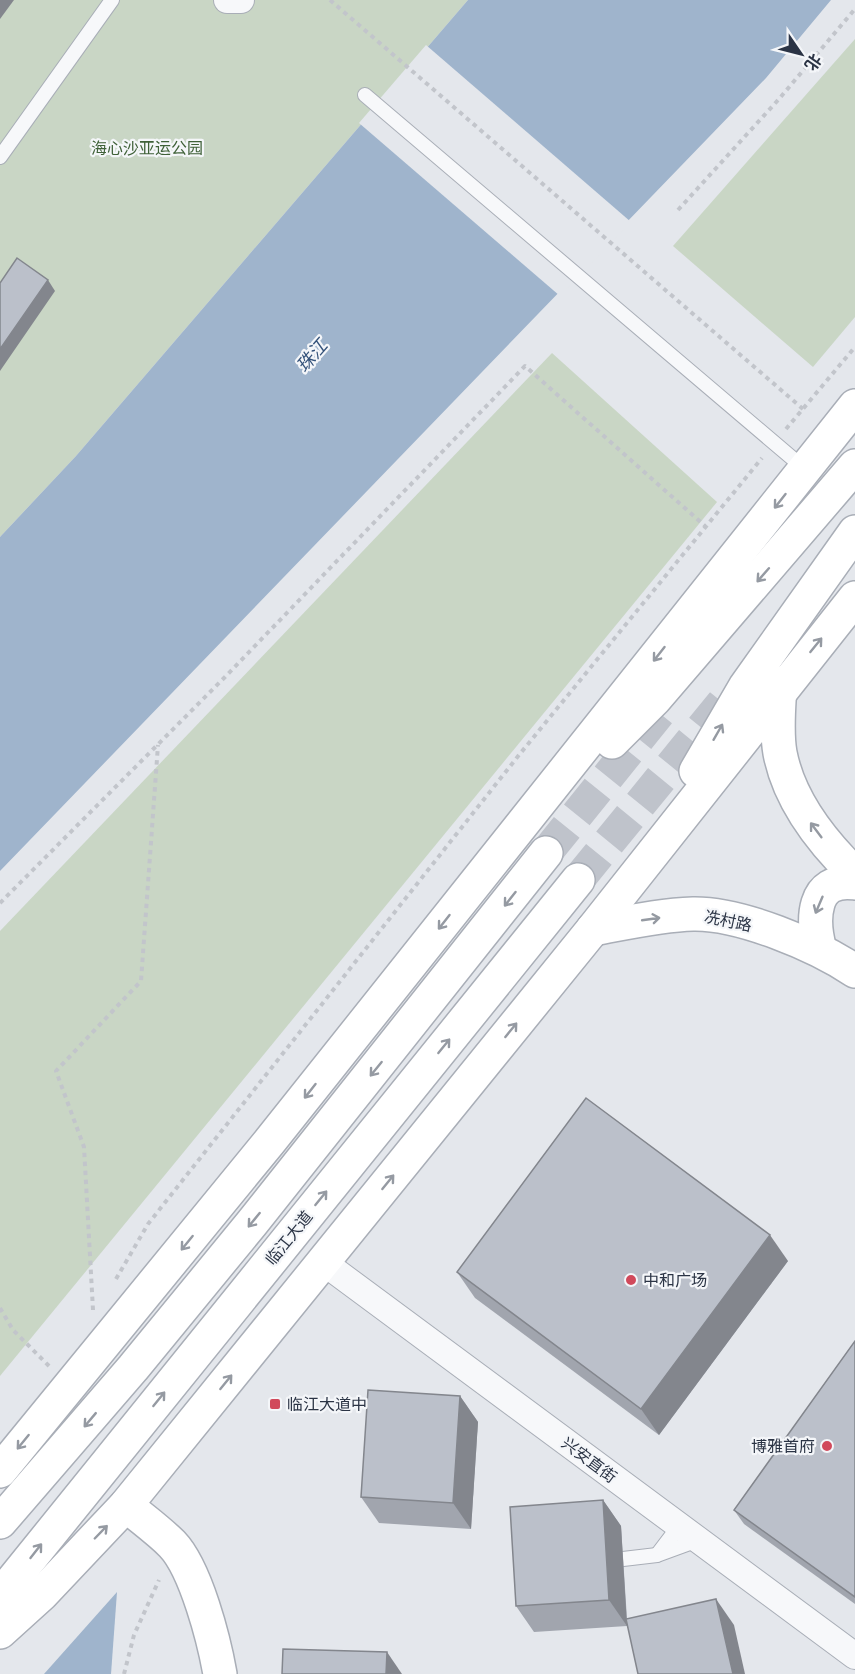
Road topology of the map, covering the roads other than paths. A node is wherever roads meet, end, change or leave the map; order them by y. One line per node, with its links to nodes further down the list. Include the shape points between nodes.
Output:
1 (112, 0): 5 (lane)
2 (227, 0): 3 (street)
3 (241, 0)
4 (365, 95): 8 (lane)
5 (0, 158)
6 (855, 406): 8 (main road)
7 (855, 466): 13 (main road, one-way to 13, via 655,699)
8 (805, 469): 13 (main road, one-way to 13)
9 (855, 532): 11 (main road)
10 (855, 598): 12 (main road, one-way to 10)
11 (782, 632): 12 (main road); 14 (main road, one-way to 11, via 717,733)
12 (780, 691): 14 (main road); 16 (main road, one-way to 12, via 808,820 791,784 780,753)
13 (520, 827): 23 (main road, one-way to 23)
14 (662, 840): 19 (main road)
15 (546, 853): 25 (main road, one-way to 25, via 252,1223)
16 (855, 874)
17 (579, 880): 29 (main road, 临江大道, one-way to 17)
18 (855, 883): 20 (main road, one-way to 20, via 843,881 830,887 821,898 814,926)
19 (593, 929): 20 (main road, 冼村路, one-way to 20, via 695,914 784,934); 22 (main road, one-way to 19)
20 (820, 950): 21 (main road, 冼村路)
21 (855, 971)
22 (323, 1262): 24 (main road, one-way to 22); 26 (street, 兴安直街)
23 (0, 1471)
24 (126, 1505): 30 (main road, one-way to 24, via 42,1594); 32 (main road, via 174,1546 197,1590 215,1643)
25 (0, 1522)
26 (688, 1533): 27 (lane); 27 (lane); 31 (street, 兴安直街)
27 (657, 1555): 28 (lane)
28 (623, 1559)
29 (0, 1596)
30 (0, 1632)
31 (854, 1654)
32 (220, 1674)

